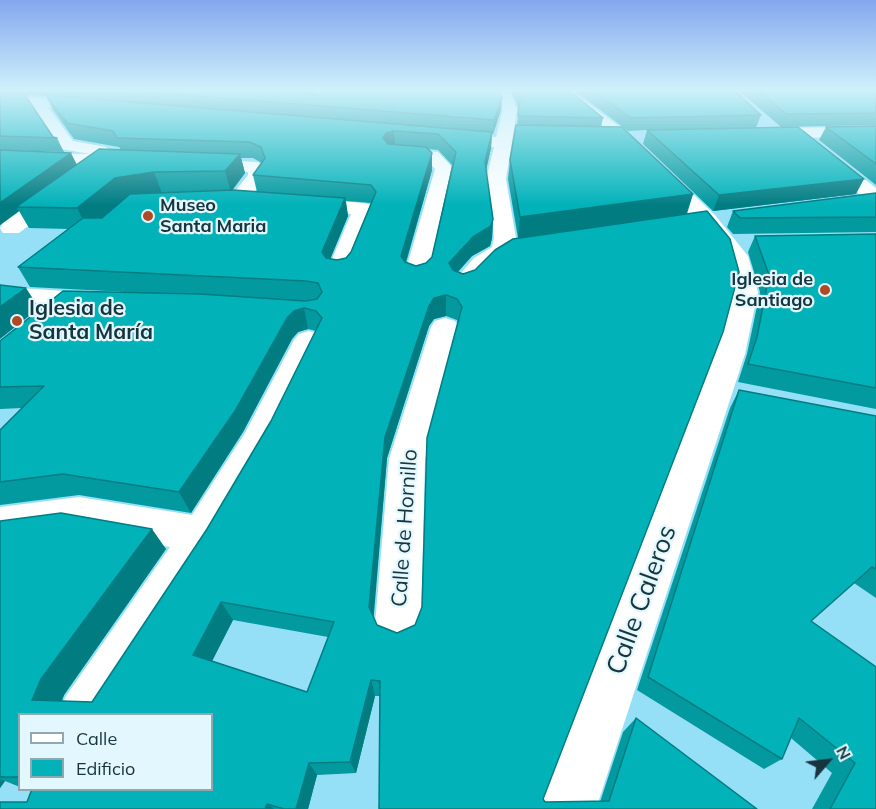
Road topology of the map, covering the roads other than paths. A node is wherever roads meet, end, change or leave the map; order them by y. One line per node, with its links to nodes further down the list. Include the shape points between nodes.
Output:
1 (56, 129): 19 (street, via 67,145 113,153)
2 (497, 129): 6 (street)
3 (505, 129): 6 (street)
4 (610, 129): 13 (street)
5 (779, 129): 8 (street)
6 (504, 132): 10 (street); 14 (street); 31 (street, via 496,179 505,238 513,250 483,263)
7 (876, 132): 8 (street)
8 (787, 133): 9 (street); 15 (street)
9 (739, 134)
10 (527, 136)
11 (643, 136): 13 (street)
12 (599, 137): 13 (street)
13 (619, 137): 28 (street)
14 (434, 138)
15 (812, 147): 16 (street); 22 (street)
16 (876, 147)
17 (372, 153): 30 (street, via 432,156 444,168)
18 (0, 157): 19 (street)
19 (104, 160): 20 (street); 27 (street)
20 (151, 162)
21 (184, 163): 23 (street, via 252,166 258,176 228,200)
22 (876, 199): 24 (street)
23 (262, 202)
24 (854, 202)
25 (285, 203): 29 (street, via 364,209)
26 (676, 225): 28 (street)
27 (11, 228)
28 (728, 231): 42 (street, Calle Caleros, via 745,292 730,354 733,394)
29 (339, 271)
30 (417, 276)
31 (463, 284)
32 (18, 296): 33 (street)
33 (67, 301): 34 (street); 35 (street)
34 (119, 302)
35 (41, 324)
36 (445, 327): 40 (street, Calle de Hornillo, via 407,459)
37 (309, 340): 39 (street, via 258,441)
38 (0, 524): 39 (street, via 79,514)
39 (202, 535): 41 (street)
40 (398, 625)
41 (85, 713)
42 (567, 809)

